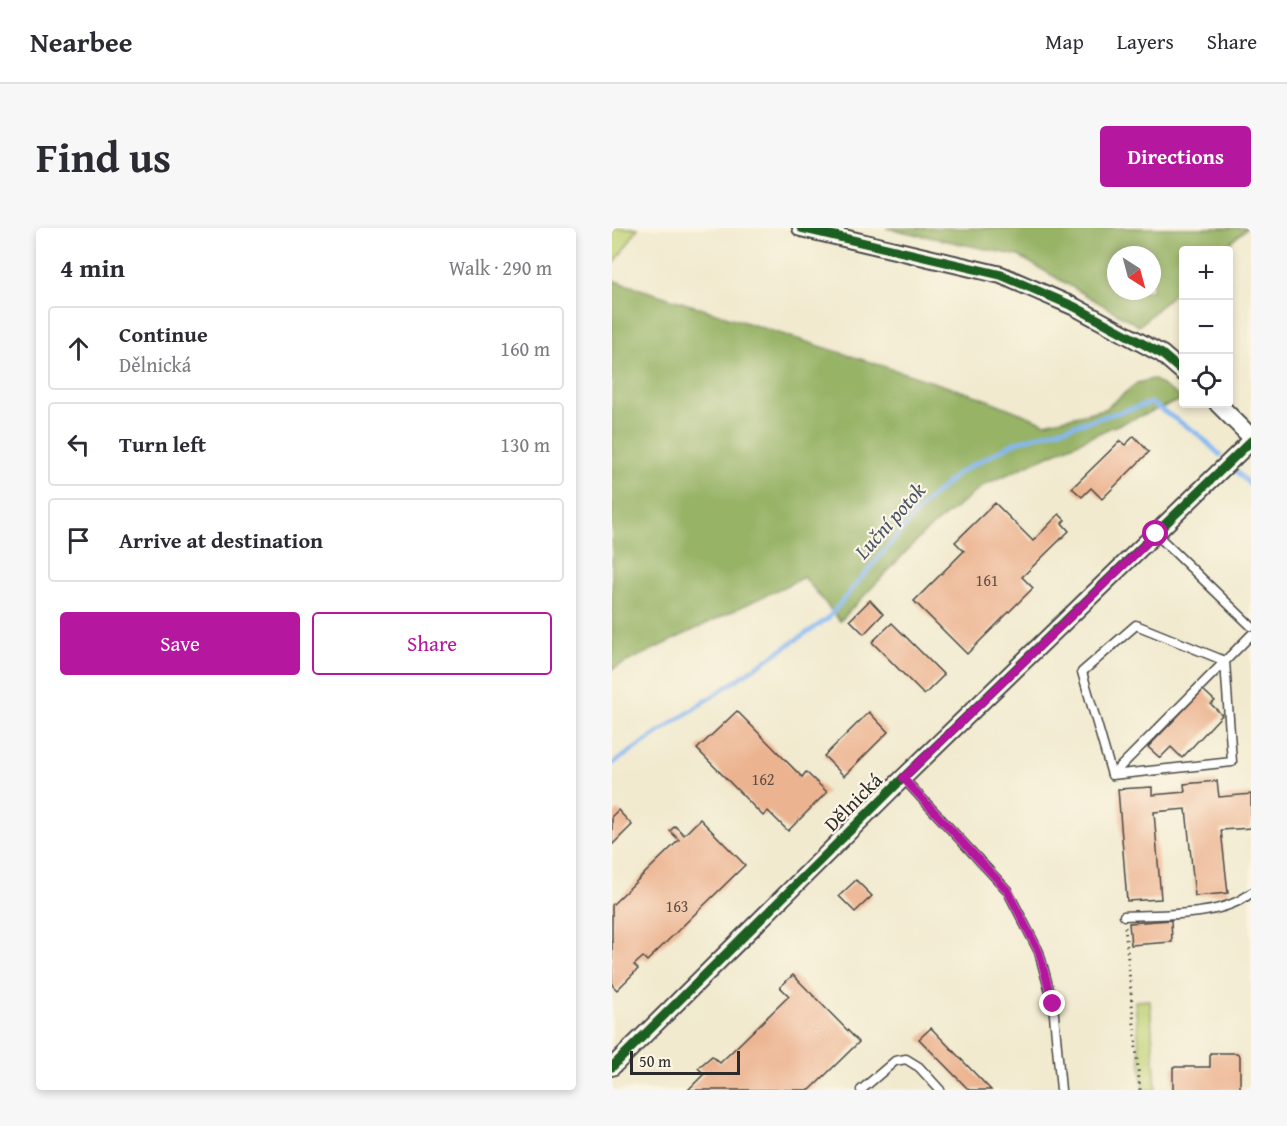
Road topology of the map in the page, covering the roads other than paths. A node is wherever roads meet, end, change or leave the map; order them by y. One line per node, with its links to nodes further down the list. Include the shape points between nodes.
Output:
1 (801, 228): 2 (street, via 1001,274 1075,307 1162,354)
2 (1179, 369)
3 (1222, 408): 4 (street)
4 (1251, 439): 5 (street, Dělnická)
5 (1156, 534): 6 (lane); 10 (street, Dělnická)
6 (1251, 626)
7 (1251, 635): 8 (lane)
8 (1225, 661): 9 (lane); 9 (lane, via 1232,762); 9 (lane, via 1136,625 1082,672)
9 (1112, 776)
10 (903, 778): 13 (street, Dělnická); 16 (lane, via 1007,890 1039,952 1053,1004)
11 (1251, 893): 12 (lane, via 1212,911)
12 (1124, 916)
13 (612, 1067)
14 (864, 1089): 15 (lane, via 895,1061 906,1059)
15 (940, 1090)
16 (1061, 1090)

